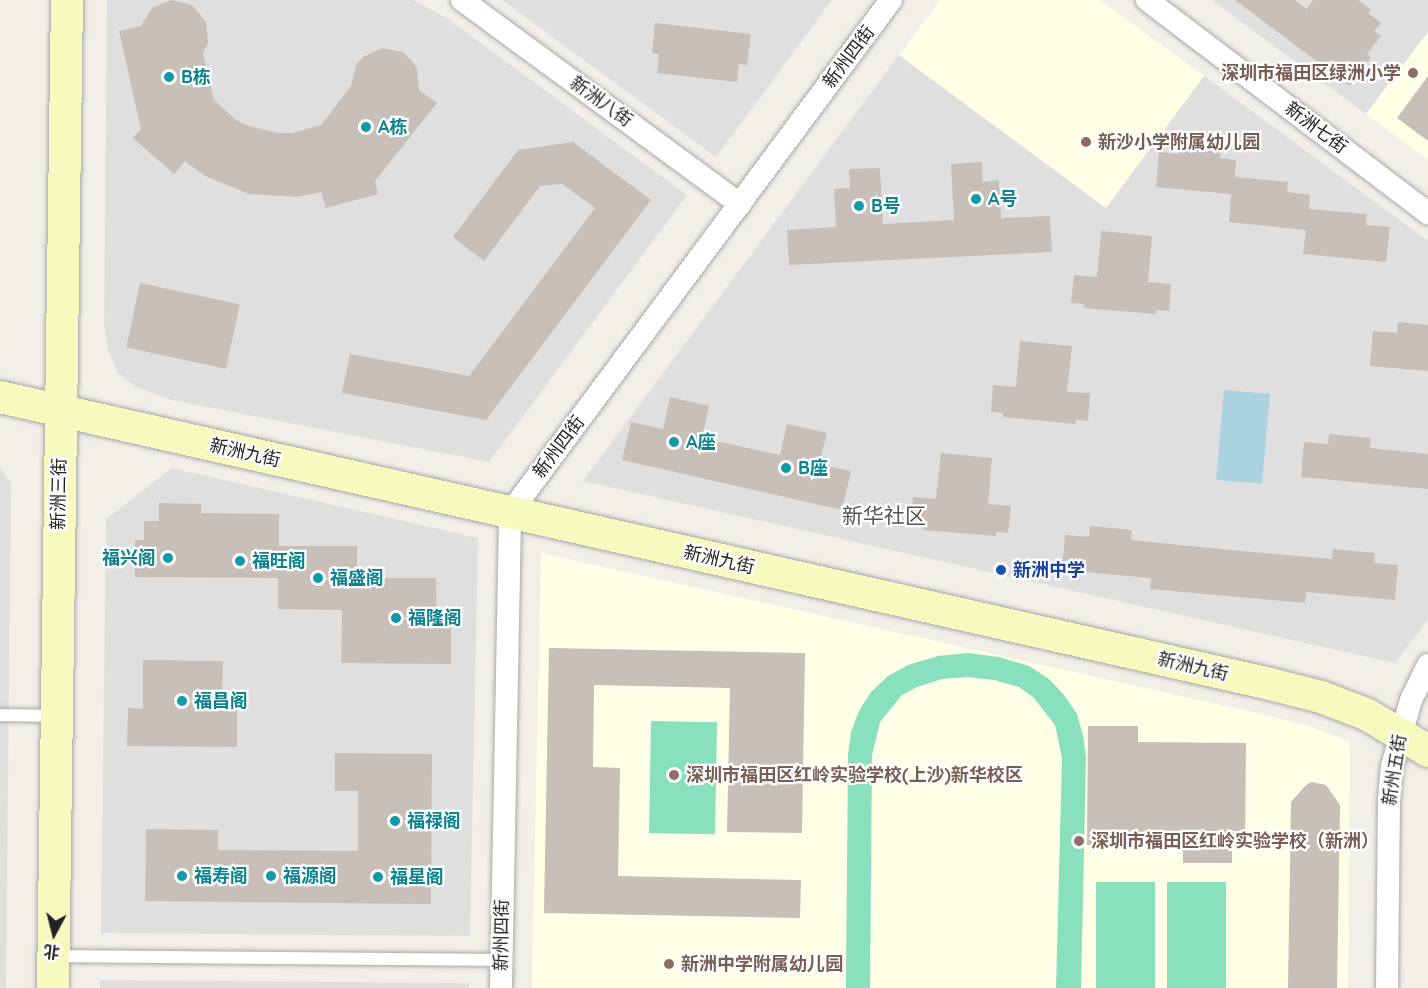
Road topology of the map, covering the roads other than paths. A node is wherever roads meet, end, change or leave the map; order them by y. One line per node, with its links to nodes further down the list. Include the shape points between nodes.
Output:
1 (68, 0): 8 (street, 新洲三街)
2 (462, 0): 5 (street, 新洲八街)
3 (891, 0): 5 (street, 新州四街)
4 (1147, 0): 6 (street, 新洲七街)
5 (740, 204): 9 (street, 新州四街)
6 (1428, 213)
7 (0, 397): 8 (street, 新洲九街)
8 (60, 410): 9 (street, 新洲九街); 12 (street, 新洲三街)
9 (510, 513): 13 (street, 新洲九街, via 1270,684 1321,697); 16 (street, 新州四街)
10 (1428, 665): 13 (street, 新州五街)
11 (0, 715): 12 (lane)
12 (56, 716): 15 (street, 新洲三街)
13 (1400, 732): 14 (street, 新洲九街); 19 (street, 新州五街, via 1389,800)
14 (1428, 751)
15 (53, 956): 16 (lane); 17 (street, 新洲三街)
16 (501, 960): 18 (street, 新州四街)
17 (53, 988)
18 (501, 988)
19 (1387, 988)

